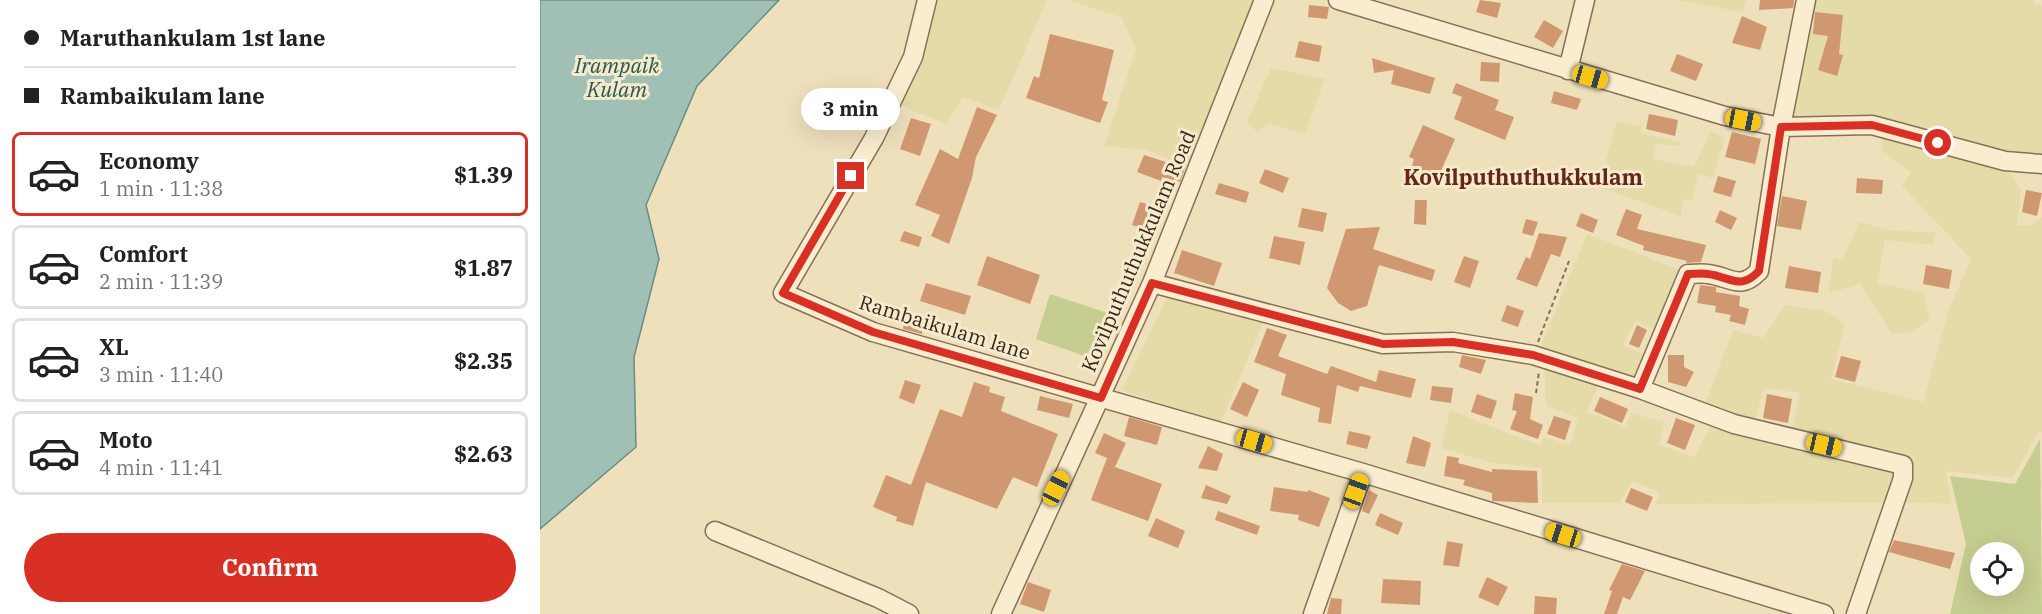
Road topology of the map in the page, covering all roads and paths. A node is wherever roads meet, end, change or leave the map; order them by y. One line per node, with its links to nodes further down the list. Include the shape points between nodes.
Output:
1 (927, 0): 14 (street, Rambaikulam lane, via 913,57 879,128 783,293 873,332)
2 (1264, 0): 10 (street, Kovilputhuthukkulam Road)
3 (1338, 0): 6 (street)
4 (1585, 0): 6 (street)
5 (1806, 0): 7 (street)
6 (1568, 70): 7 (street, via 1725,116)
7 (1781, 127): 8 (street, via 1872,125 2005,161); 12 (street, via 1759,271 1750,280 1738,282 1709,274 1688,274)
8 (2042, 164)
9 (1569, 261): 11 (path)
10 (1152, 283): 11 (street, via 1383,344 1453,342); 14 (street, Kovilputhuthukkulam Road)
11 (1533, 355): 12 (street); 13 (path, via 1540,370)
12 (1640, 389): 21 (street, via 1734,424 1903,465 1903,478)
13 (1536, 393)
14 (1101, 398): 15 (street); 17 (street, Kovilputhuthukkulam Road, via 1056,488)
15 (1363, 473): 18 (street); 20 (street)
16 (715, 531): 19 (street)
17 (1004, 613)
18 (1813, 613)
19 (909, 614)
20 (1313, 614)
21 (1856, 614)

